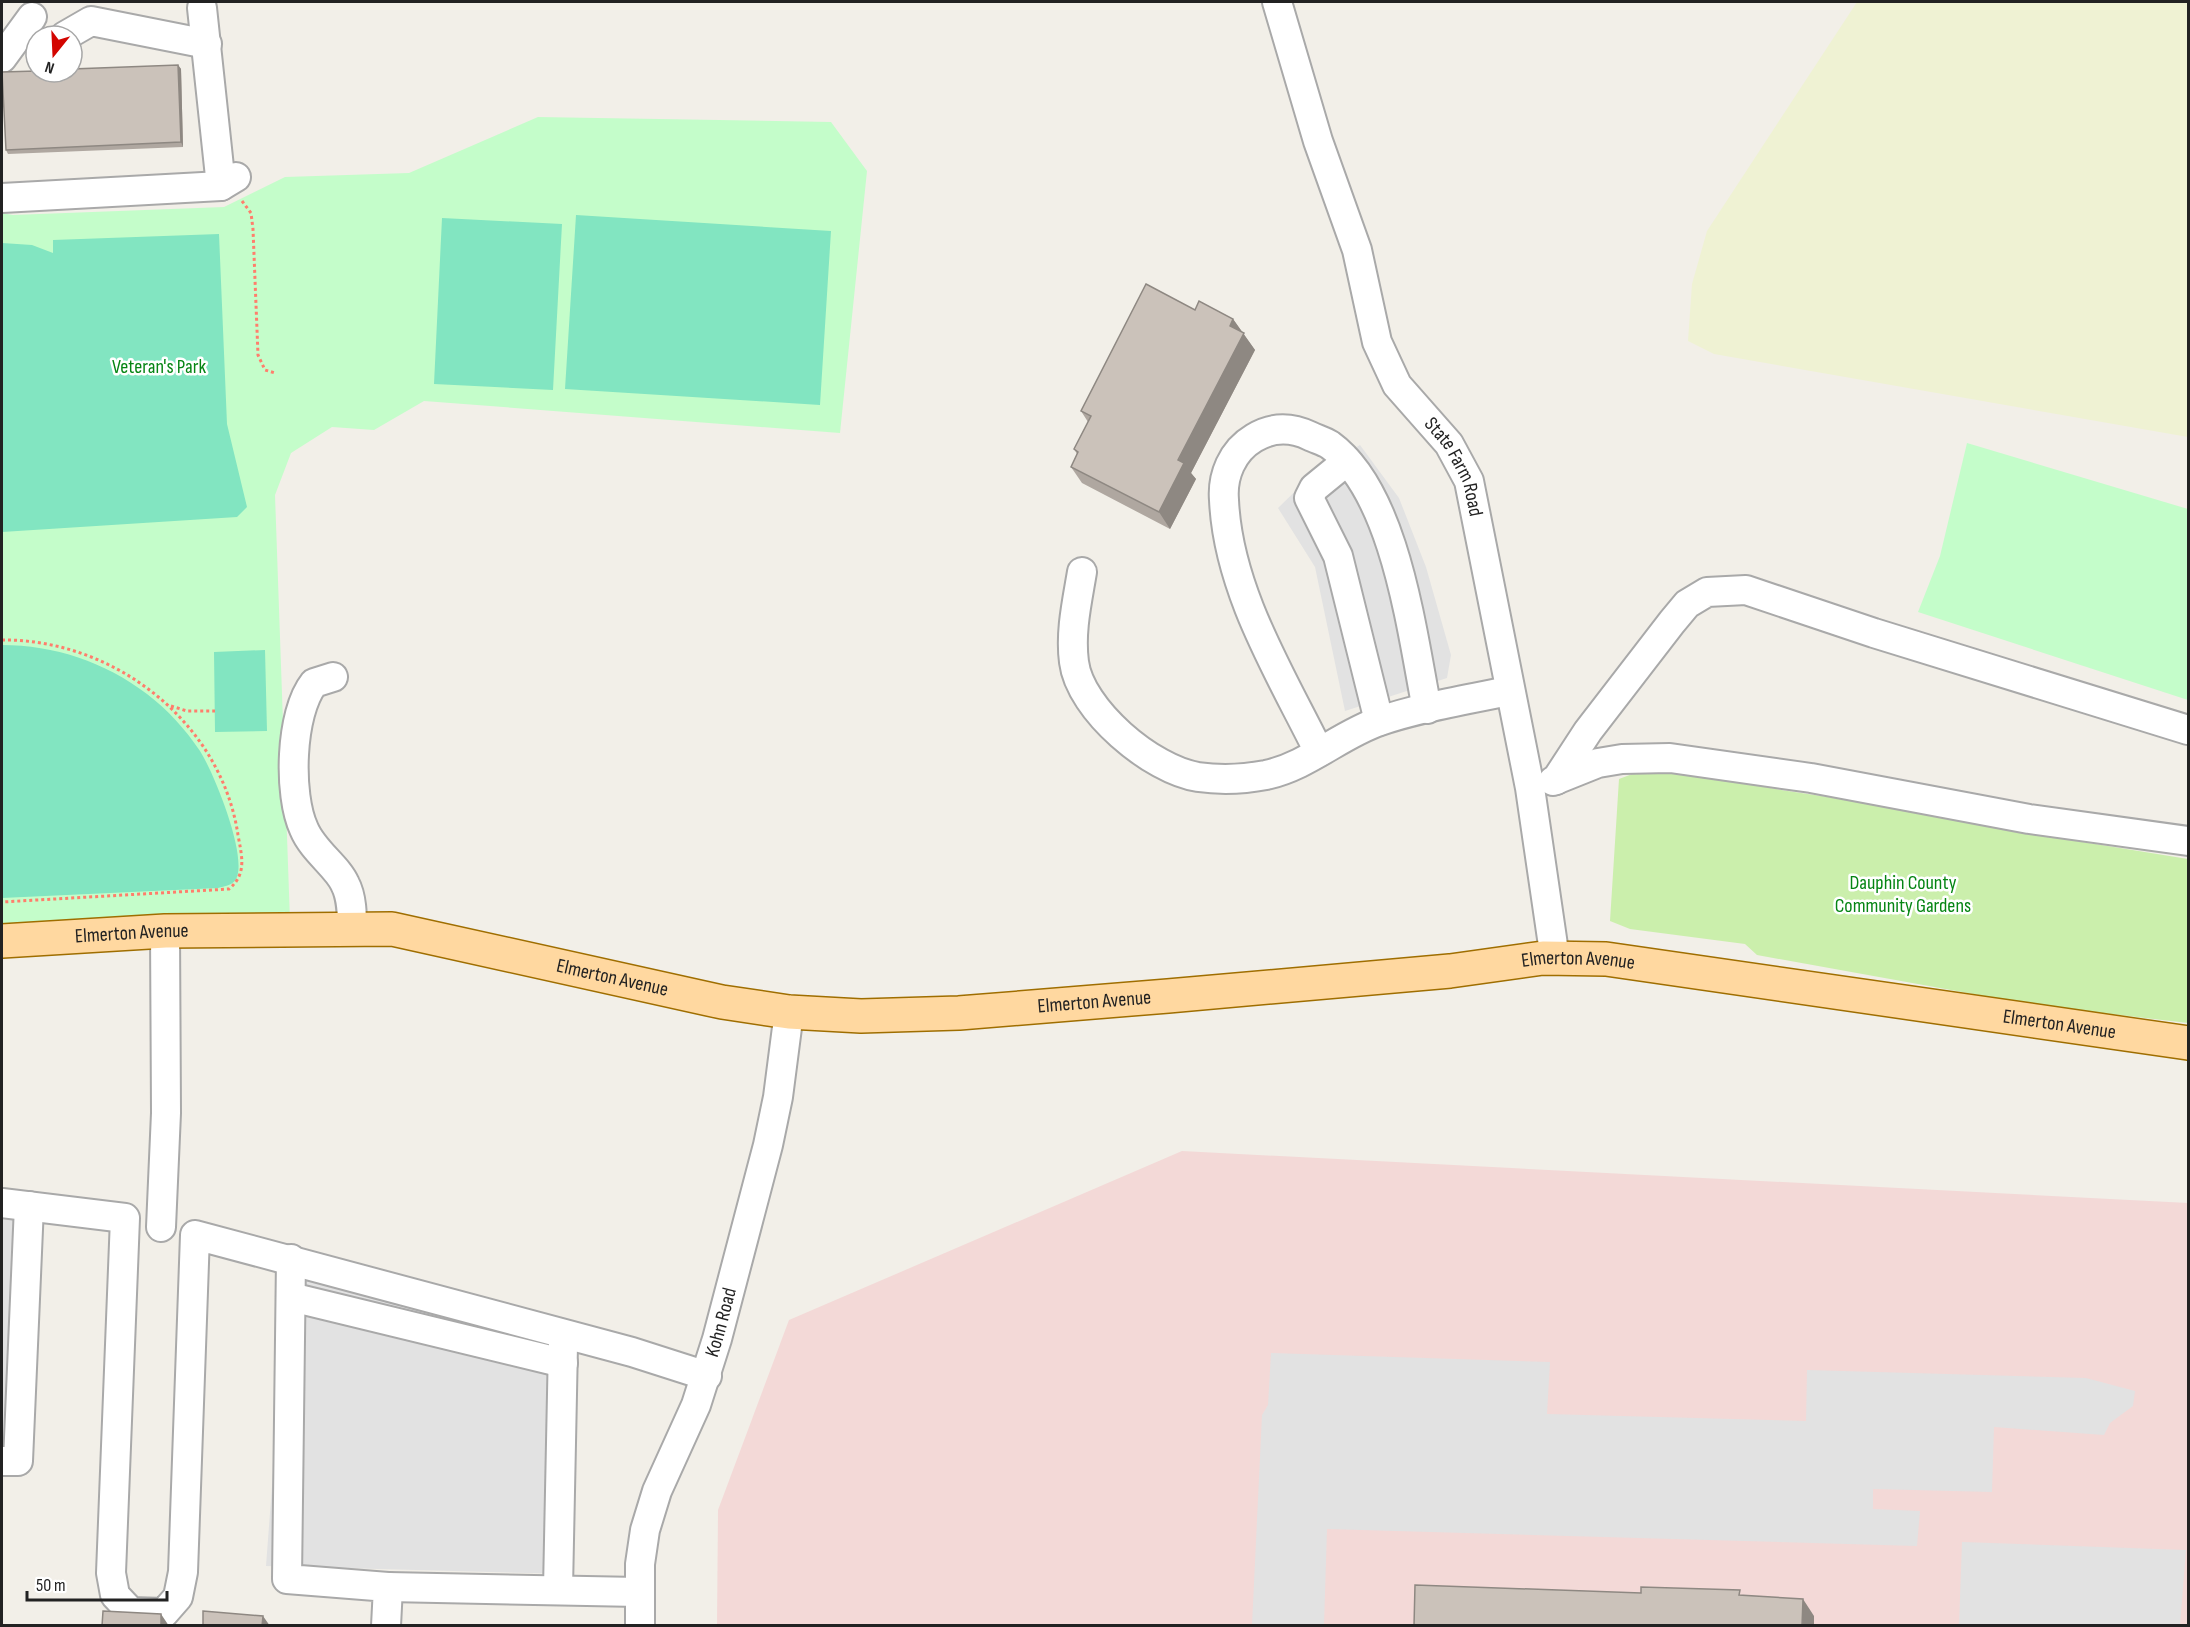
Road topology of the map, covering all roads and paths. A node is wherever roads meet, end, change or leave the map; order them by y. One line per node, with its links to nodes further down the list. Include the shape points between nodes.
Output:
1 (1277, 2): 12 (street, State Farm Road, via 1318,141 1357,250 1377,342 1397,386 1449,444 1469,481)
2 (202, 8): 4 (street)
3 (84, 25): 4 (street, via 91,21)
4 (207, 44): 5 (street)
5 (229, 182): 6 (street); 7 (path, via 251,213 258,355 265,370)
6 (2, 198)
7 (275, 373)
8 (1347, 461): 14 (street, via 1373,501 1395,556); 16 (street, via 1314,488 1309,498 1338,556); 18 (street, via 1329,445 1302,432 1276,428 1252,438 1232,460 1225,475 1227,532 1245,600)
9 (1082, 572): 18 (street, via 1073,629 1074,664 1091,705 1122,738 1161,762 1196,777 1266,774)
10 (2, 640): 13 (path, via 41,642 85,654 128,675)
11 (333, 677): 22 (street, via 314,683 301,709 294,737 296,805 311,843 345,883)
12 (1508, 691): 14 (street); 19 (street, State Farm Road)
13 (169, 705): 15 (path, via 187,711); 21 (path, via 200,742 223,783 237,826 243,872 238,882 229,889)
14 (1427, 709): 16 (street)
15 (215, 711)
16 (1379, 721): 18 (street)
17 (2188, 730): 19 (street, via 1746,590 1707,592 1687,604)
18 (1320, 752)
19 (1543, 784): 20 (street, via 1598,763 1670,758 1810,778 2029,819); 25 (street, State Farm Road)
20 (2188, 841)
21 (2, 902)
22 (352, 929): 23 (main road, Elmerton Avenue); 26 (main road, Elmerton Avenue, via 392,929 722,1002)
23 (165, 931): 24 (main road, Elmerton Avenue); 30 (street, via 166,1113)
24 (2, 941)
25 (1555, 959): 26 (main road, Elmerton Avenue, via 1351,981 959,1013 861,1016); 27 (main road, Elmerton Avenue, via 1606,959)
26 (789, 1012): 36 (street, Kohn Road, via 768,1145)
27 (2188, 1043)
28 (15, 1204): 29 (street); 37 (street, via 18,1461)
29 (125, 1218): 30 (street); 31 (street, via 111,1573 115,1595 131,1612 164,1613 178,1597 183,1572)
30 (161, 1227): 31 (street)
31 (195, 1235): 32 (street)
32 (291, 1259): 33 (street); 34 (street)
33 (291, 1297): 35 (street); 38 (street, via 287,1579)
34 (564, 1334): 35 (street); 36 (street)
35 (563, 1363): 39 (street)
36 (707, 1376): 40 (street, Kohn Road, via 651,1509 642,1547)
37 (2, 1461)
38 (388, 1587): 39 (street); 41 (street)
39 (558, 1589): 40 (street)
40 (639, 1592): 42 (street, Kohn Road)
41 (386, 1626)
42 (640, 1626)

